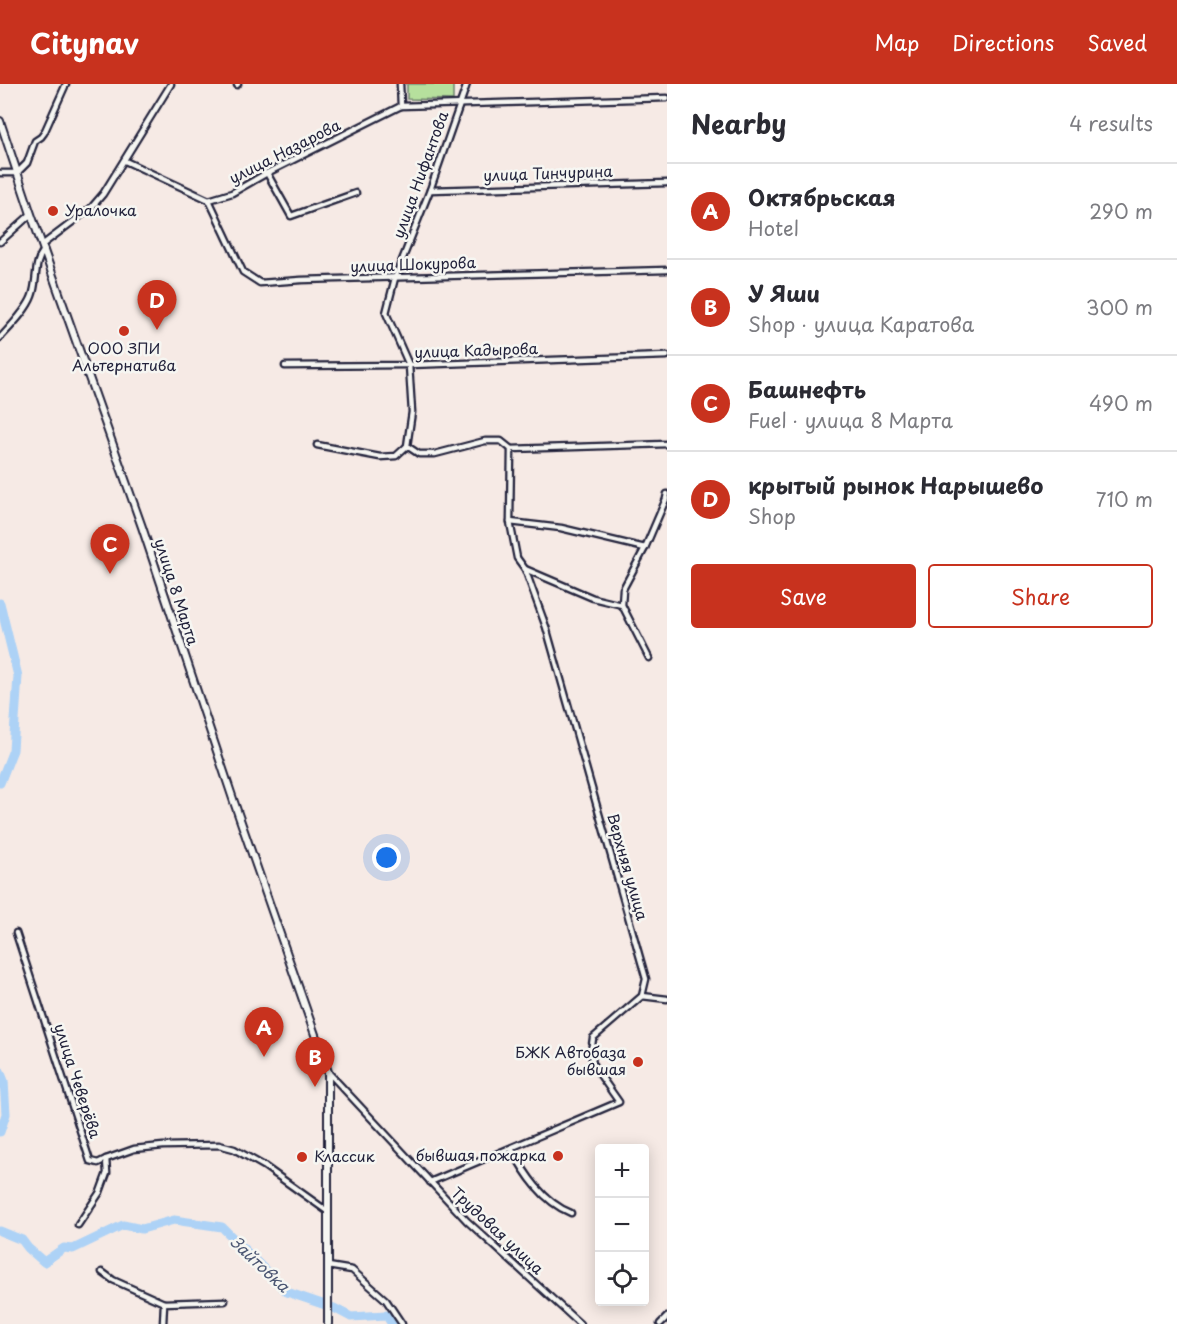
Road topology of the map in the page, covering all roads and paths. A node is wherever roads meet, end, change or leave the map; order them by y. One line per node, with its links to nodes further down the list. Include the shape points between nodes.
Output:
1 (66, 84): 11 (street, via 27,164)
2 (171, 84): 9 (street)
3 (400, 84): 7 (street)
4 (466, 84): 6 (street, улица Нифантова)
5 (667, 98): 6 (street)
6 (460, 104): 7 (street); 14 (street, улица Нифантова)
7 (401, 106): 12 (street, улица Назарова)
8 (0, 121): 11 (main road, улица 8 Марта)
9 (125, 160): 16 (street); 19 (street, via 91,208)
10 (0, 173): 11 (street)
11 (17, 173): 17 (main road, улица 8 Марта)
12 (267, 173): 15 (street, via 291,216); 16 (street, улица Назарова, via 232,193)
13 (667, 183): 14 (street, улица Тинчурина)
14 (430, 190): 21 (street, улица Нифантова)
15 (356, 193)
16 (209, 200): 21 (street, улица Шокурова, via 243,272 260,283)
17 (31, 214): 18 (street); 19 (main road, улица 8 Марта)
18 (0, 242)
19 (43, 248): 22 (street, via 32,299); 39 (main road, улица 8 Марта)
20 (667, 270): 21 (street, улица Шокурова)
21 (395, 278): 24 (street, улица Нифантова, via 386,313)
22 (0, 338)
23 (667, 356): 24 (street, улица Кадырова)
24 (409, 365): 25 (street, улица Кадырова); 28 (street, улица Нифантова, via 412,412)
25 (285, 366)
26 (667, 444): 29 (street)
27 (317, 445): 28 (street, via 380,457 396,456)
28 (407, 446): 29 (street, via 418,454 435,454 485,441 501,441)
29 (511, 449): 31 (street, Верхняя улица)
30 (667, 494): 32 (street)
31 (510, 522): 32 (street, via 561,528); 33 (street, Верхняя улица, via 517,558)
32 (645, 548): 34 (street, via 623,590)
33 (525, 569): 34 (street, via 593,598); 37 (street, Верхняя улица, via 546,627 646,979)
34 (622, 604): 35 (street)
35 (649, 658)
36 (16, 933): 41 (street, улица Чеверёва, via 90,1161)
37 (642, 996): 38 (street); 40 (street, via 593,1038 593,1065 619,1102)
38 (667, 999)
39 (328, 1072): 42 (street, Трудовая улица); 43 (main road, улица 8 Марта)
40 (511, 1148): 42 (street); 44 (street, via 535,1186)
41 (106, 1159): 43 (street, via 134,1149 219,1145 264,1166); 45 (street, via 107,1173 100,1192)
42 (430, 1182): 54 (street, Трудовая улица)
43 (327, 1211): 46 (main road, улица 8 Марта)
44 (571, 1213)
45 (78, 1225)
46 (328, 1266): 52 (main road, улица 8 Марта); 53 (street, via 352,1270 386,1300)
47 (102, 1272): 49 (street)
48 (225, 1300): 49 (street)
49 (164, 1304): 51 (street)
50 (667, 1317): 55 (street)
51 (163, 1324)
52 (328, 1324)
53 (402, 1324)
54 (580, 1324)
55 (660, 1324)

